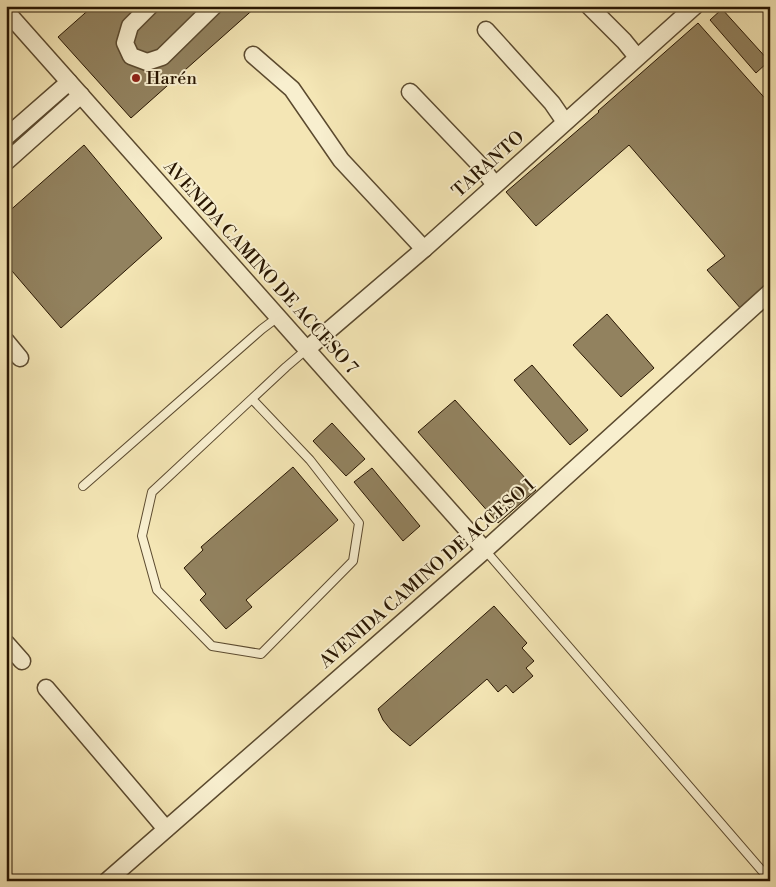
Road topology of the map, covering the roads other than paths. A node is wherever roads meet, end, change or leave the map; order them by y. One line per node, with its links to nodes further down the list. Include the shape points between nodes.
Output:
1 (150, 6): 2 (street, via 130,26 125,43 131,56 147,62 162,57)
2 (214, 6)
3 (589, 6): 8 (street)
4 (695, 6): 8 (street, TARANTO)
5 (6, 11): 9 (street, AVENIDA CAMINO DE ACCESO 7)
6 (486, 30): 12 (street, via 552,103)
7 (253, 55): 17 (street, via 292,89 341,160)
8 (637, 57): 12 (street, TARANTO)
9 (69, 82): 11 (street, AVENIDA CAMINO DE ACCESO 7); 13 (street)
10 (410, 92): 16 (street)
11 (81, 94): 14 (street); 19 (street, AVENIDA CAMINO DE ACCESO 7)
12 (565, 122): 16 (street, TARANTO)
13 (10, 134): 14 (street)
14 (26, 144): 15 (street)
15 (6, 162)
16 (495, 185): 17 (street, TARANTO)
17 (424, 249): 21 (street, TARANTO)
18 (770, 292): 25 (street, AVENIDA CAMINO DE ACCESO 1)
19 (278, 317): 21 (street, AVENIDA CAMINO DE ACCESO 7); 24 (lane)
20 (6, 341): 22 (street)
21 (307, 349): 23 (lane); 25 (street, AVENIDA CAMINO DE ACCESO 7)
22 (20, 358)
23 (252, 399): 23 (lane, via 152,492 142,536 157,590 212,646 261,654 353,561 359,523 310,460)
24 (83, 486)
25 (485, 550): 29 (street, AVENIDA CAMINO DE ACCESO 1); 30 (lane)
26 (6, 643): 27 (street)
27 (22, 662)
28 (46, 688): 29 (street)
29 (166, 829): 31 (street, AVENIDA CAMINO DE ACCESO 1)
30 (770, 880)
31 (108, 881)

